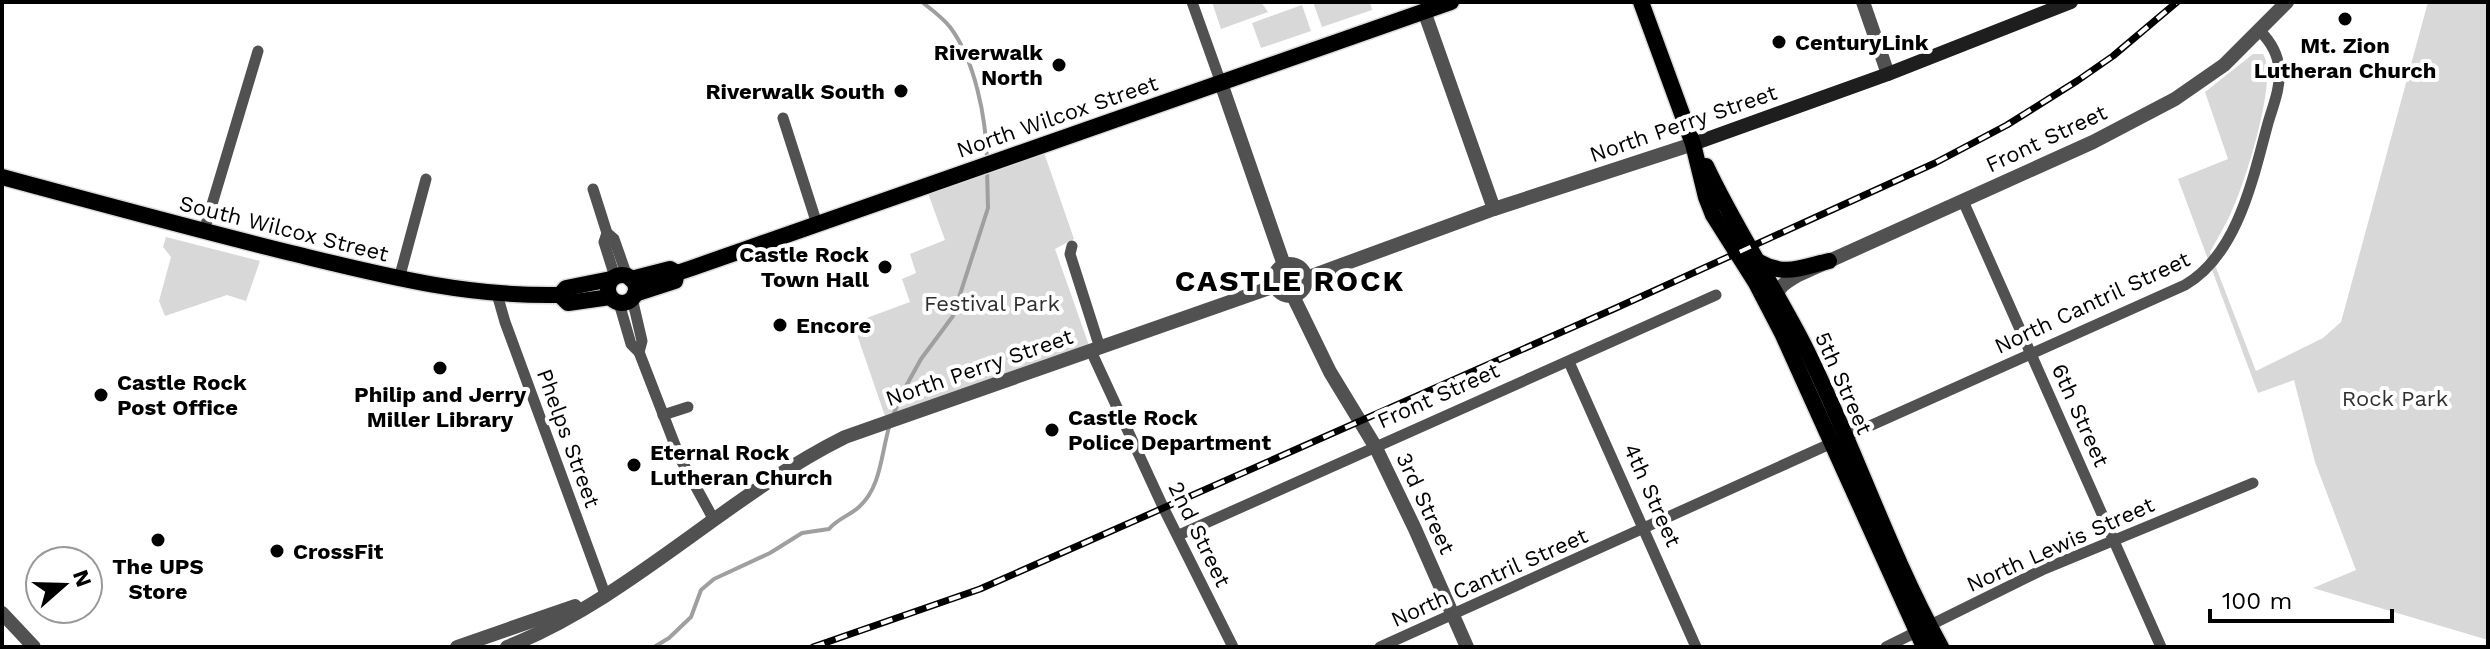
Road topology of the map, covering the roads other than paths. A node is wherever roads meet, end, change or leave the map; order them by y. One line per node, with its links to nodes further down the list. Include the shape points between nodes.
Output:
1 (1192, 2): 11 (street)
2 (1451, 2): 7 (main road, North Wilcox Street)
3 (1641, 2): 13 (main road, 5th Street)
4 (1863, 2): 10 (street)
5 (2071, 2): 10 (main road, North Perry Street)
6 (2287, 2): 8 (street, Front Street)
7 (1422, 7): 11 (main road, North Wilcox Street); 18 (street)
8 (2260, 31): 17 (street, Front Street, via 2215,73 2175,99); 36 (street, North Cantril Street, via 2277,59 2276,94 2254,174 2216,258 2185,285)
9 (258, 51): 20 (street)
10 (1888, 74): 13 (main road, North Perry Street)
11 (1221, 83): 19 (main road, North Wilcox Street); 24 (street)
12 (783, 118): 19 (street)
13 (1693, 144): 18 (street, North Perry Street); 23 (main road, 5th Street); 34 (main road, 5th Street, via 1713,215)
14 (2, 177): 20 (main road, South Wilcox Street)
15 (426, 179): 27 (street)
16 (593, 189): 29 (street, via 607,233 614,239)
17 (1963, 201): 22 (street, Front Street); 36 (street, 6th Street)
18 (1494, 209): 26 (street, North Perry Street)
19 (817, 224): 29 (main road, North Wilcox Street, via 677,273 675,281)
20 (204, 231): 27 (main road, South Wilcox Street)
21 (1072, 246): 35 (street, 2nd Street)
22 (1829, 261): 23 (main road, via 1783,271); 25 (street, Front Street)
23 (1759, 262): 30 (main road, 5th Street)
24 (1284, 265): 26 (street, via 1299,267); 28 (street, via 1274,276)
25 (1798, 275): 30 (street, Front Street); 34 (street, via 1790,284)
26 (1306, 278): 33 (street)
27 (399, 279): 31 (main road, South Wilcox Street)
28 (1275, 286): 33 (street); 35 (street, North Perry Street)
29 (623, 288): 31 (main road, South Wilcox Street, via 568,303 560,295); 39 (street, via 631,344 639,352)
30 (1777, 292): 34 (main road, 5th Street)
31 (497, 294): 47 (street, Phelps Street)
32 (1716, 295): 37 (street, Front Street)
33 (1293, 296): 41 (street, 3rd Street)
34 (1791, 334): 40 (main road, 5th Street)
35 (1096, 349): 43 (street, North Perry Street, via 845,437 798,462); 45 (street, 2nd Street)
36 (2030, 354): 40 (street, North Cantril Street); 46 (street, 6th Street)
37 (1569, 362): 41 (street, Front Street); 44 (street, 4th Street)
38 (688, 407): 39 (street)
39 (663, 415): 43 (street)
40 (1838, 440): 44 (street, North Cantril Street); 50 (main road, 5th Street)
41 (1375, 446): 45 (street, Front Street); 49 (street, 3rd Street)
42 (2253, 483): 46 (street, North Lewis Street)
43 (714, 520): 47 (street, North Perry Street)
44 (1643, 530): 49 (street, North Cantril Street); 57 (street, 4th Street)
45 (1179, 535): 54 (street, 2nd Street)
46 (2115, 540): 50 (street, North Lewis Street, via 2042,570); 60 (street, 6th Street)
47 (605, 594): 52 (street); 53 (street)
48 (2, 613): 51 (street)
49 (1453, 615): 55 (street, North Cantril Street); 56 (street, 3rd Street)
50 (1923, 636): 58 (street, North Lewis Street); 59 (main road, 5th Street)
51 (34, 647)
52 (457, 647)
53 (507, 647)
54 (1233, 647)
55 (1380, 647)
56 (1467, 647)
57 (1696, 647)
58 (1886, 647)
59 (1941, 647)
60 (2161, 647)

